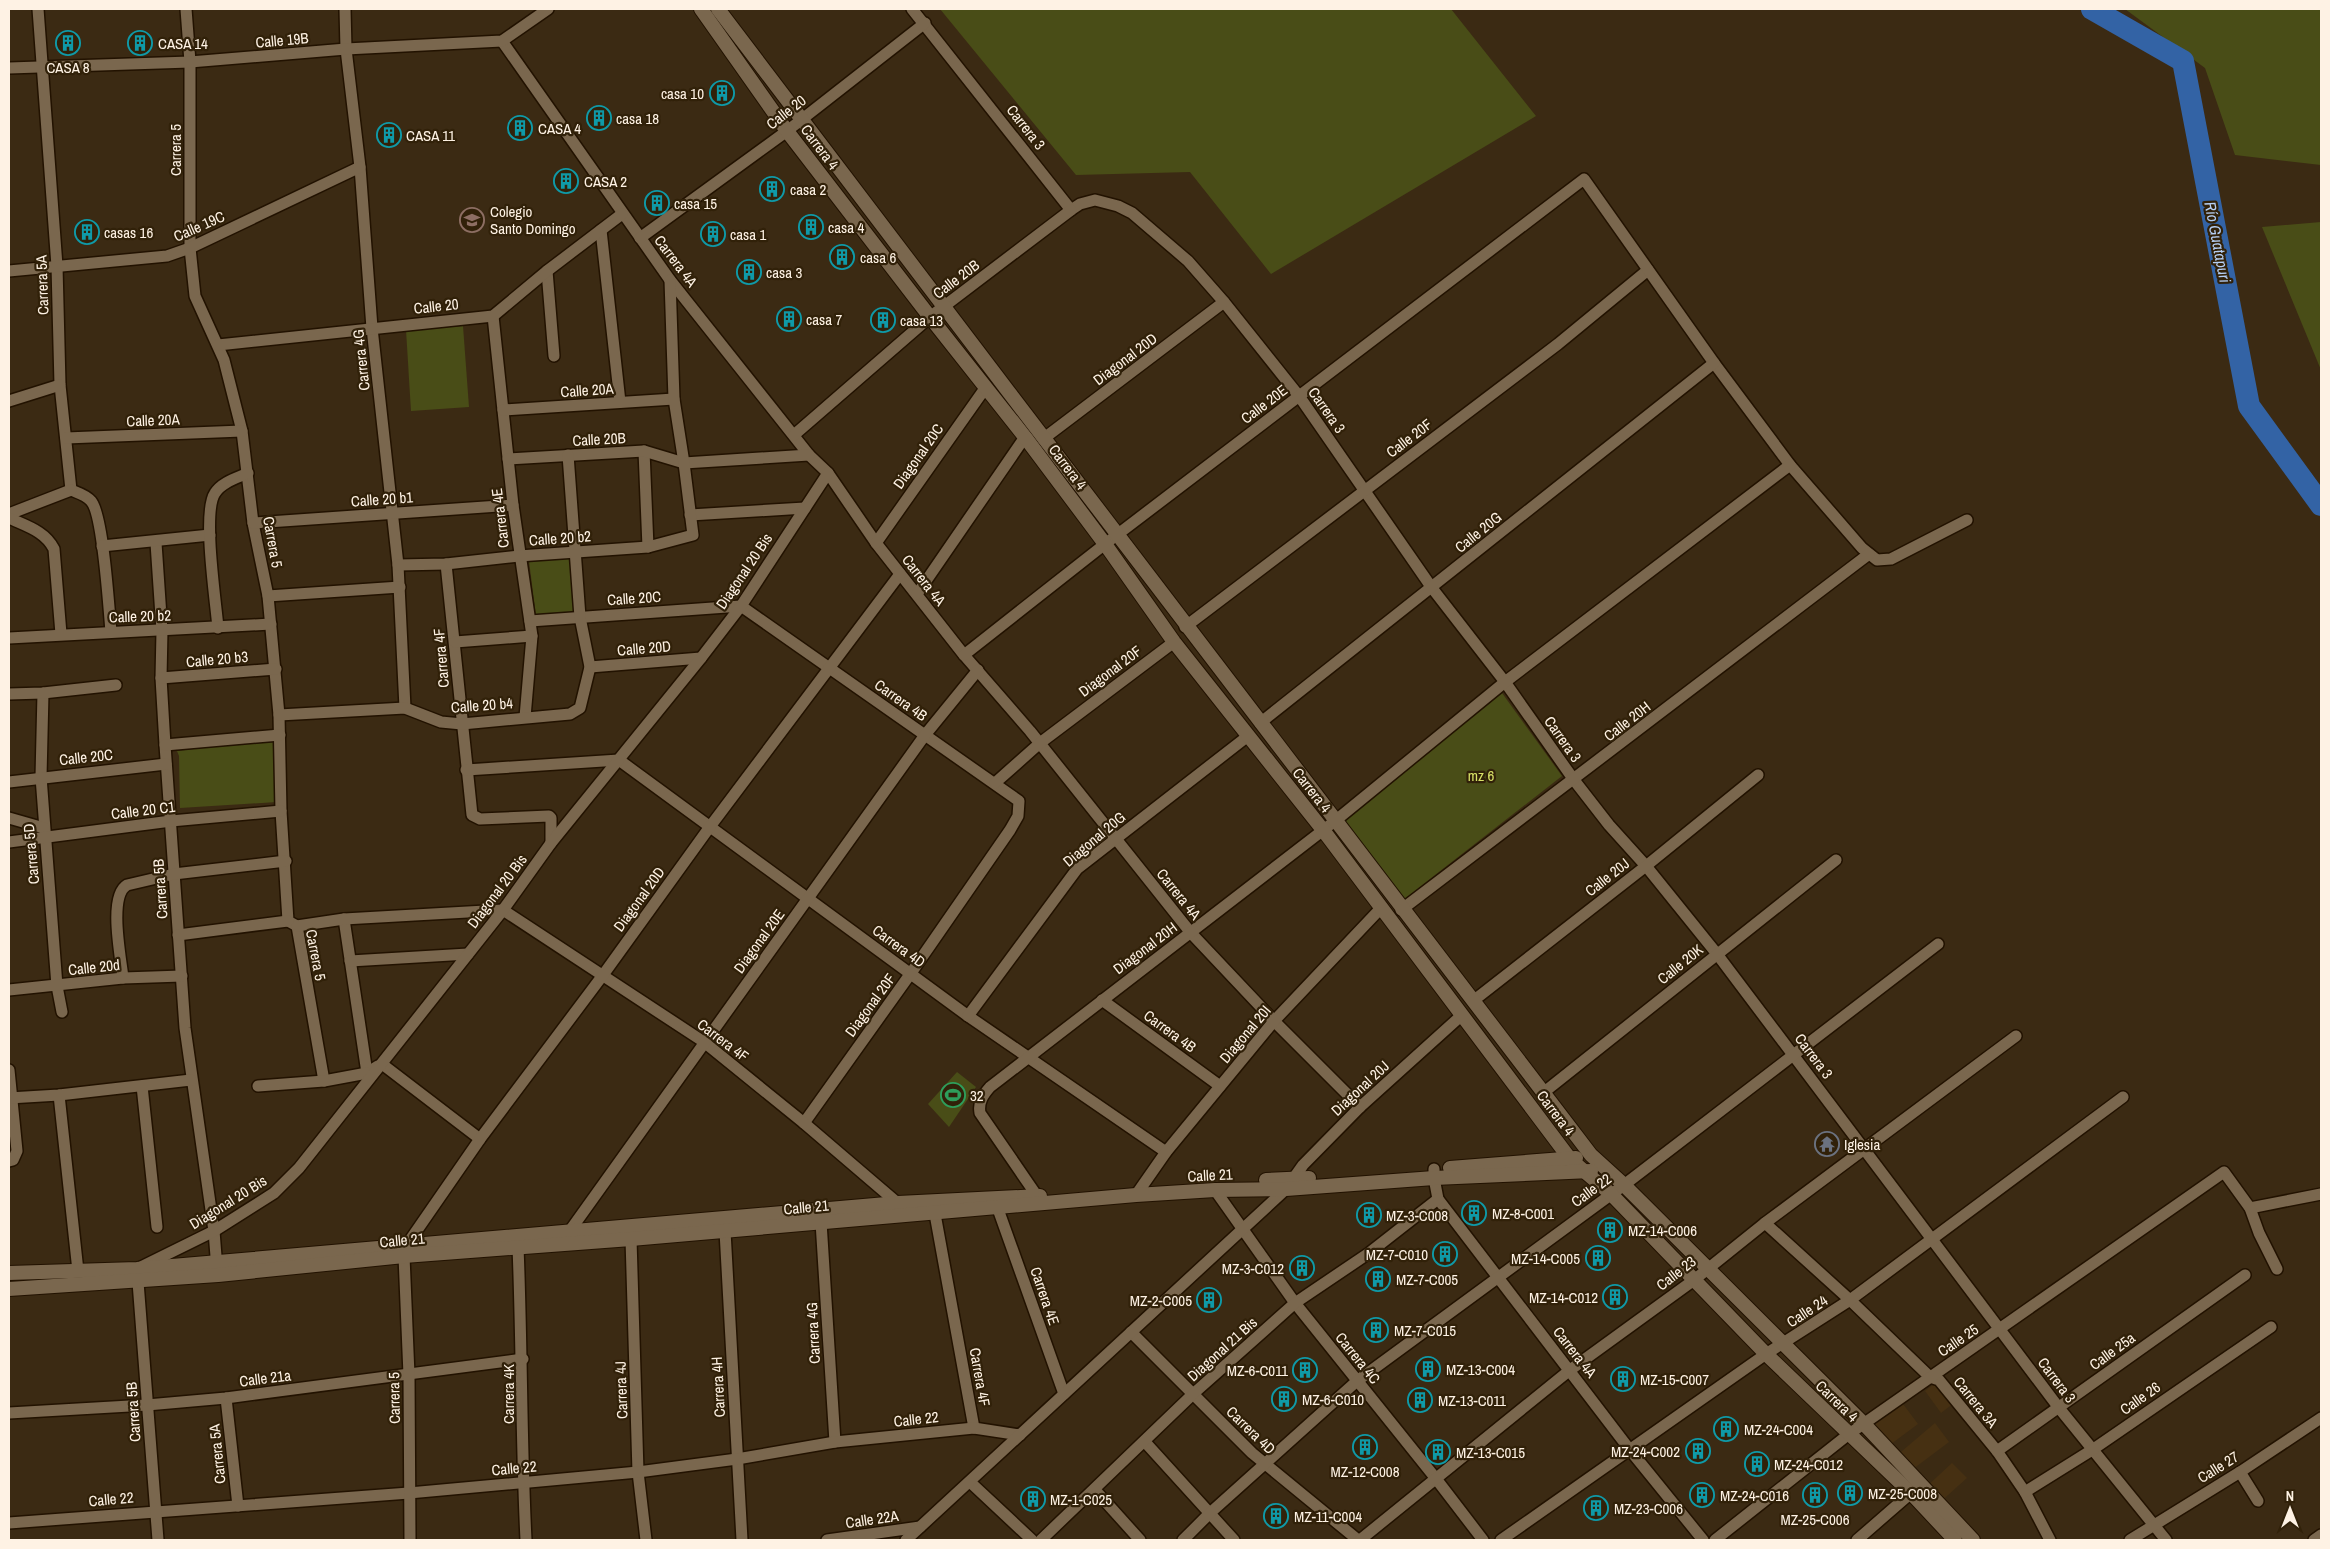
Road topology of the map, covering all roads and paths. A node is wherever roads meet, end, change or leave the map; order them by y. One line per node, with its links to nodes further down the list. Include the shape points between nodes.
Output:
1 (38, 9): 12 (street, Carrera 5A)
2 (186, 9): 11 (street, Carrera 5)
3 (344, 9): 10 (street, Carrera 4G)
4 (548, 9): 9 (street)
5 (701, 9): 15 (main road, Carrera 4)
6 (718, 9): 14 (main road, Carrera 4)
7 (912, 9): 8 (street, Carrera 3)
8 (925, 24): 14 (street, Calle 20); 17 (street, Carrera 3)
9 (502, 41): 10 (street, Calle 19B); 18 (street, Carrera 4A)
10 (346, 50): 11 (street, Calle 19B); 16 (street, Carrera 4G)
11 (190, 62): 12 (street, Calle 19B); 21 (street, Carrera 5)
12 (42, 66): 13 (street, Calle 19B); 22 (street, Carrera 5A)
13 (9, 68)
14 (802, 119): 15 (street, Calle 20); 28 (main road, Carrera 4)
15 (788, 130): 20 (street, Calle 20); 30 (main road, Carrera 4)
16 (360, 167): 21 (street, Calle 19C); 31 (street, Carrera 4G)
17 (1071, 210): 27 (street, Carrera 3, via 1095,200 1132,213 1188,260); 28 (street, Calle 20B)
18 (622, 214): 19 (street); 20 (street, Carrera 4A)
19 (601, 230): 25 (street); 40 (street)
20 (640, 238): 26 (street, Carrera 4A)
21 (190, 248): 22 (street, Calle 19C, via 168,256); 32 (street, Carrera 5, via 195,296)
22 (57, 266): 24 (street, Calle 19C); 35 (street, Carrera 5A)
23 (1648, 270): 34 (street); 37 (street, Calle 20E, via 1584,179); 56 (street, Calle 20F, via 1558,344)
24 (9, 271)
25 (547, 271): 29 (street); 33 (street)
26 (670, 280): 38 (street); 43 (street, Carrera 4A)
27 (1224, 302): 37 (street, Carrera 3); 46 (street, Diagonal 20D)
28 (945, 306): 30 (street, Calle 20B); 46 (main road, Carrera 4)
29 (493, 316): 31 (street, Calle 20); 41 (street, Carrera 4E)
30 (930, 318): 36 (main road, Carrera 4); 43 (street, Calle 20B)
31 (372, 328): 32 (street, Calle 20); 59 (street, Carrera 4G)
32 (218, 345): 42 (street, Carrera 5)
33 (554, 356)
34 (1714, 363): 52 (street); 78 (street, Calle 20G)
35 (60, 385): 39 (street); 45 (street, Carrera 5A)
36 (986, 387): 44 (main road, Carrera 4); 68 (street, Diagonal 20C)
37 (1299, 396): 56 (street, Carrera 3); 66 (street, Calle 20E)
38 (674, 399): 40 (street, Calle 20A); 51 (street)
39 (9, 401)
40 (620, 402): 41 (street, Calle 20A)
41 (503, 410): 50 (street, Carrera 4E)
42 (242, 431): 45 (street, Calle 20A); 53 (street, Carrera 5)
43 (794, 436): 49 (street, Carrera 4A)
44 (1025, 437): 66 (main road, Carrera 4); 79 (street)
45 (66, 438): 55 (street, Carrera 5A)
46 (1043, 439): 66 (main road, Carrera 4)
47 (644, 452): 48 (street, Calle 20B); 51 (street, Calle 20B); 70 (street)
48 (568, 455): 50 (street, Calle 20B); 71 (street)
49 (809, 455): 51 (street, Calle 20B); 54 (street, Carrera 4A)
50 (508, 459): 57 (street, Carrera 4E)
51 (684, 463): 61 (street)
52 (1790, 465): 72 (street); 101 (street)
53 (248, 473): 64 (street, Carrera 5); 65 (street, via 226,483 215,493 210,512)
54 (828, 473): 58 (street, Diagonal 20 Bis); 68 (street, Carrera 4A)
55 (71, 490): 60 (street); 69 (street, via 84,495 95,508)
56 (1365, 491): 78 (street, Carrera 3); 85 (street, Calle 20F)
57 (513, 505): 59 (street, Calle 20 b1); 73 (street, Carrera 4E)
58 (805, 508): 61 (street); 81 (street, Diagonal 20 Bis)
59 (394, 512): 64 (street, Calle 20 b1); 75 (street, Carrera 4G)
60 (9, 514)
61 (690, 516): 70 (street, Calle 20 b2, via 692,535)
62 (9, 518): 89 (street, via 39,532 54,549)
63 (1968, 520): 72 (street, via 1891,559 1877,560)
64 (253, 524): 80 (street, Carrera 5)
65 (210, 536): 67 (street); 86 (street)
66 (1110, 540): 85 (main road, Carrera 4); 93 (main road, Carrera 4); 94 (street, Calle 20E)
67 (156, 543): 69 (street); 87 (street, Carrera 5B)
68 (876, 543): 76 (street, Carrera 4A)
69 (102, 546): 88 (street)
70 (648, 547): 71 (street, Calle 20 b2)
71 (575, 552): 73 (street, Calle 20 b2); 82 (street)
72 (1869, 554): 120 (street, Calle 20H)
73 (519, 556): 74 (street, Calle 20 b2); 83 (street, Carrera 4E)
74 (446, 564): 75 (street, Calle 20 b2); 92 (street, Carrera 4F)
75 (398, 566): 77 (street, Carrera 4G)
76 (900, 574): 79 (street, Carrera 4A); 97 (street, Diagonal 20D)
77 (400, 587): 80 (street); 105 (street, Carrera 4G)
78 (1432, 588): 101 (street, Carrera 3); 108 (street, Calle 20G)
79 (917, 594): 94 (street, Carrera 4A)
80 (268, 596): 84 (street, Carrera 5)
81 (740, 606): 82 (street, Calle 20C); 95 (street, Diagonal 20 Bis); 97 (street, Carrera 4B)
82 (580, 616): 83 (street, Calle 20C); 96 (street)
83 (530, 621): 90 (street, Carrera 4E)
84 (271, 624): 86 (street, Calle 20 b2); 98 (street, Carrera 5)
85 (1185, 627): 108 (main road, Carrera 4)
86 (218, 628): 87 (street, Calle 20 b2)
87 (162, 631): 88 (street, Calle 20 b2); 100 (street, Carrera 5B)
88 (111, 632): 89 (street, Calle 20 b2)
89 (61, 634): 91 (street, Calle 20 b2)
90 (532, 636): 92 (street); 107 (street, Carrera 4E)
91 (9, 638)
92 (455, 642): 109 (street, Carrera 4F)
93 (1174, 642): 112 (main road, Carrera 4); 113 (street, Diagonal 20F)
94 (964, 655): 99 (street, Carrera 4A)
95 (701, 658): 96 (street, Calle 20D); 115 (street, Diagonal 20 Bis)
96 (590, 667): 107 (street, Calle 20 b4, via 580,708 570,714)
97 (829, 668): 111 (street, Carrera 4B); 127 (street, Diagonal 20D)
98 (276, 669): 100 (street, Calle 20 b3); 106 (street, Carrera 5)
99 (978, 670): 111 (street, Diagonal 20E); 113 (street, Carrera 4A)
100 (161, 678): 114 (street, Carrera 5B)
101 (1505, 682): 120 (street, Carrera 3); 126 (street)
102 (116, 685): 103 (street)
103 (43, 693): 104 (street); 119 (street, Carrera 5D)
104 (9, 694)
105 (405, 708): 106 (street, Calle 20 b4); 109 (street, Calle 20 b4, via 441,722)
106 (279, 715): 110 (street, Carrera 5)
107 (524, 717): 109 (street, Calle 20 b4)
108 (1260, 723): 126 (main road, Carrera 4)
109 (462, 724): 117 (street, Carrera 4F)
110 (280, 735): 114 (street); 123 (street, Carrera 5)
111 (925, 735): 122 (street, Carrera 4B); 138 (street, Diagonal 20E)
112 (1248, 736): 129 (main road, Carrera 4); 131 (street, Diagonal 20G)
113 (1040, 743): 122 (street, Diagonal 20F); 131 (street, Carrera 4A)
114 (165, 745): 116 (street, Carrera 5B)
115 (618, 760): 117 (street); 127 (street, Carrera 4D); 133 (street, Diagonal 20 Bis)
116 (166, 764): 119 (street, Calle 20C); 125 (street, Carrera 5B)
117 (466, 770): 133 (street, Carrera 4F, via 472,815 480,819 547,815 551,818)
118 (1758, 775): 136 (street, Calle 20J)
119 (41, 777): 121 (street, Calle 20C); 130 (street, Carrera 5D)
120 (1574, 780): 136 (street, Carrera 3); 141 (street, Calle 20H)
121 (9, 782)
122 (995, 783): 128 (street, Carrera 4B, via 1019,801 1018,816)
123 (281, 811): 125 (street, Calle 20 C1); 135 (street, Carrera 5)
124 (9, 818): 130 (street)
125 (171, 821): 130 (street, Calle 20 C1); 137 (street, Carrera 5B)
126 (1335, 821): 129 (street, Diagonal 20H); 141 (main road, Carrera 4)
127 (709, 828): 138 (street, Carrera 4D); 151 (street, Diagonal 20D)
128 (1010, 830): 150 (street, Diagonal 20F)
129 (1323, 830): 139 (main road, Carrera 4); 144 (street, Diagonal 20H)
130 (45, 833): 132 (street, Calle 20 C1); 154 (street, Carrera 5D)
131 (1115, 839): 144 (street, Carrera 4A); 160 (street, Diagonal 20G, via 1078,869)
132 (9, 842)
133 (551, 843): 140 (street, Diagonal 20 Bis)
134 (1836, 860): 148 (street, Calle 20K)
135 (286, 861): 137 (street); 143 (street, Carrera 5)
136 (1646, 866): 148 (street, Carrera 3); 157 (street, Calle 20J)
137 (174, 874): 145 (street, Carrera 5B); 153 (street, via 127,885 119,892 117,913)
138 (808, 898): 150 (street, Carrera 4D); 163 (street, Diagonal 20E)
139 (1382, 907): 159 (main road, Carrera 4); 161 (street, Diagonal 20I)
140 (503, 910): 142 (street); 147 (street, Diagonal 20 Bis); 151 (street, Carrera 4F)
141 (1402, 910): 157 (main road, Carrera 4)
142 (344, 919): 143 (street); 149 (street)
143 (292, 924): 145 (street); 170 (street, Carrera 5)
144 (1191, 932): 156 (street, Diagonal 20H); 161 (street, Carrera 4A)
145 (178, 936): 152 (street, Carrera 5B)
146 (1938, 944): 164 (street, Calle 22)
147 (468, 954): 149 (street); 166 (street, Diagonal 20 Bis)
148 (1718, 954): 164 (street, Carrera 3); 174 (street, Calle 20K)
149 (350, 961): 168 (street)
150 (911, 973): 160 (street, Carrera 4D); 179 (street, Diagonal 20F)
151 (603, 975): 163 (street, Carrera 4F); 180 (street, Diagonal 20D)
152 (182, 976): 153 (street, Calle 20d); 169 (street, Carrera 5B)
153 (123, 978): 154 (street, Calle 20d)
154 (57, 986): 155 (street, Calle 20d); 158 (street, Carrera 5D)
155 (9, 990)
156 (1102, 1000): 165 (street, Diagonal 20H); 173 (street, Carrera 4B)
157 (1473, 1001): 174 (main road, Carrera 4)
158 (62, 1012)
159 (1462, 1015): 178 (street, Diagonal 20J); 184 (main road, Carrera 4)
160 (968, 1016): 165 (street, Carrera 4D)
161 (1274, 1021): 173 (street, Diagonal 20I); 178 (street, Carrera 4A)
162 (2016, 1036): 181 (street, Calle 23)
163 (704, 1042): 179 (street, Carrera 4F); 208 (street, Diagonal 20E)
164 (1794, 1055): 181 (street, Carrera 3); 190 (street, Calle 22)
165 (1030, 1057): 182 (street, Carrera 4D); 195 (street, Diagonal 20H, via 990,1087 979,1105 983,1117)
166 (382, 1064): 168 (street); 180 (street); 206 (street, Diagonal 20 Bis, via 333,1128 274,1193)
167 (9, 1070): 177 (street)
168 (367, 1073): 170 (street)
169 (190, 1080): 171 (street); 206 (street, Carrera 5B)
170 (324, 1081): 172 (street)
171 (142, 1086): 175 (street); 204 (street)
172 (258, 1086)
173 (1220, 1086): 182 (street, Diagonal 20I)
174 (1544, 1093): 183 (main road, Carrera 4)
175 (59, 1095): 177 (street); 216 (street)
176 (2122, 1097): 210 (street, Calle 24)
177 (10, 1098): 185 (street, via 16,1155)
178 (1360, 1107): 189 (street, Diagonal 20J)
179 (804, 1123): 197 (street, Carrera 4F)
180 (480, 1139): 212 (street, Diagonal 20D)
181 (1865, 1149): 203 (street, Calle 23); 210 (street, Carrera 3)
182 (1166, 1152): 192 (street, Diagonal 20I)
183 (1591, 1154): 184 (main road, Calle 21); 186 (main road, Carrera 4)
184 (1570, 1158): 187 (main road, Carrera 4); 188 (main road, Calle 21)
185 (9, 1161)
186 (1606, 1168): 187 (main road, Calle 21); 190 (main road, Carrera 4)
187 (1587, 1172): 188 (main road, Calle 21); 193 (main road, Carrera 4)
188 (1434, 1174): 189 (main road, Calle 21); 196 (street, Carrera 4A)
189 (1289, 1184): 191 (main road, Calle 21); 192 (main road, Calle 21); 205 (street)
190 (1624, 1185): 193 (street, Calle 22); 213 (main road, Carrera 4)
191 (1215, 1190): 192 (main road, Calle 21); 205 (street, Carrera 4C)
192 (1138, 1192): 195 (main road, Calle 21); 198 (main road, Calle 21)
193 (1611, 1194): 220 (street, Calle 22); 221 (main road, Carrera 4)
194 (2321, 1194): 199 (street)
195 (1037, 1196): 197 (main road, Calle 21)
196 (1438, 1199): 220 (street, Carrera 4A); 224 (street, Diagonal 21 Bis, via 1369,1253)
197 (898, 1203): 201 (street, Carrera 4F); 208 (main road, Calle 21)
198 (998, 1208): 200 (main road, Calle 21); 235 (street, Carrera 4E)
199 (2250, 1208): 215 (street); 226 (street, Calle 25, via 2224,1172)
200 (935, 1214): 201 (main road, Calle 21); 243 (street, Carrera 4F)
201 (909, 1216): 202 (main road, Calle 21)
202 (821, 1222): 207 (main road, Calle 21); 246 (street, Carrera 4G)
203 (1765, 1223): 213 (street, Calle 23); 223 (street, Carrera 3A)
204 (157, 1227)
205 (1243, 1229): 224 (street, Carrera 4C); 227 (street)
206 (214, 1231): 214 (street, Carrera 5B); 218 (street, Diagonal 20 Bis)
207 (724, 1231): 209 (main road, Calle 21); 251 (street, Carrera 4H)
208 (570, 1232): 211 (main road, Calle 21)
209 (631, 1239): 211 (main road, Calle 21); 253 (street, Carrera 4J)
210 (1934, 1239): 223 (street, Calle 24); 226 (street, Carrera 3)
211 (519, 1241): 212 (main road, Calle 21); 230 (street, Carrera 4K)
212 (405, 1251): 214 (main road, Calle 21); 232 (street, Carrera 5)
213 (1707, 1268): 221 (street, Calle 23); 228 (main road, Carrera 4)
214 (217, 1269): 218 (main road, Calle 21)
215 (2277, 1269)
216 (78, 1271): 217 (main road, Calle 21); 218 (main road, Calle 21)
217 (9, 1273)
218 (137, 1275): 222 (main road, Calle 21); 238 (street, Carrera 5B)
219 (2245, 1275): 239 (street, Calle 25a)
220 (1498, 1276): 231 (street, Carrera 4A); 234 (street, Calle 22)
221 (1694, 1280): 229 (main road, Carrera 4); 231 (street, Calle 23)
222 (9, 1289)
223 (1850, 1300): 228 (street, Calle 24); 233 (street, Carrera 3A)
224 (1296, 1303): 234 (street, Carrera 4C); 236 (street, Diagonal 21 Bis)
225 (2271, 1326): 249 (street, Calle 26)
226 (2000, 1330): 233 (street, Calle 25); 239 (street, Carrera 3)
227 (1131, 1332): 235 (street); 236 (street, Carrera 4D)
228 (1783, 1344): 229 (street, Calle 24); 242 (main road, Carrera 4)
229 (1766, 1354): 244 (main road, Carrera 4); 248 (street, Calle 24)
230 (523, 1359): 232 (street, Calle 21a); 257 (street, Carrera 4K)
231 (1570, 1370): 248 (street, Carrera 4A); 255 (street, Calle 23)
232 (409, 1375): 237 (street, Calle 21a); 260 (street, Carrera 5)
233 (1930, 1377): 242 (street, Calle 25); 250 (street, Carrera 3A, via 1939,1380)
234 (1357, 1381): 252 (street, Calle 22); 255 (street, Carrera 4C)
235 (1064, 1394): 245 (street)
236 (1193, 1394): 247 (street, Diagonal 21 Bis); 252 (street, Carrera 4D)
237 (226, 1398): 238 (street, Calle 21a); 263 (street, Carrera 5A)
238 (147, 1406): 240 (street, Calle 21a); 264 (street, Carrera 5B)
239 (2059, 1408): 249 (street, Carrera 3); 250 (street, Calle 25a)
240 (9, 1412)
241 (2321, 1418): 254 (street, Calle 27)
242 (1864, 1424): 244 (street, Calle 25); 289 (main road, Carrera 4)
243 (974, 1428): 245 (street, Calle 22); 246 (street, Calle 22)
244 (1849, 1434): 261 (main road, Carrera 4); 286 (street, Calle 25)
245 (1020, 1435): 256 (street)
246 (835, 1442): 251 (street, Calle 22)
247 (1145, 1442): 258 (street, Diagonal 21 Bis); 265 (street)
248 (1630, 1450): 284 (street, Calle 24); 285 (street, Carrera 4A)
249 (2092, 1450): 259 (street, Calle 26); 267 (street, Carrera 3)
250 (1997, 1452): 259 (street, Carrera 3A)
251 (737, 1459): 253 (street, Calle 22); 274 (street, Carrera 4H)
252 (1264, 1464): 265 (street, Calle 22); 282 (street, Carrera 4D)
253 (638, 1472): 257 (street, Calle 22); 273 (street, Carrera 4J)
254 (2240, 1472): 262 (street); 267 (street, Calle 27)
255 (1437, 1480): 282 (street, Calle 23); 283 (street, Carrera 4C)
256 (970, 1482): 268 (street); 277 (street)
257 (523, 1483): 260 (street, Calle 22); 272 (street, Carrera 4K)
258 (1095, 1490): 278 (street, Diagonal 21 Bis); 279 (street)
259 (2025, 1492): 290 (street, Carrera 3A)
260 (409, 1493): 263 (street, Calle 22); 271 (street, Carrera 5)
261 (1910, 1494): 287 (street); 288 (main road, Carrera 4)
262 (2258, 1501)
263 (238, 1506): 264 (street, Calle 22)
264 (156, 1511): 266 (street, Calle 22); 270 (street, Carrera 5B)
265 (1210, 1513): 280 (street, Calle 22); 281 (street)
266 (9, 1523)
267 (2154, 1524): 291 (street, Calle 27); 292 (street, Carrera 3)
268 (920, 1527): 275 (street, Calle 22A); 276 (street)
269 (2321, 1535): 293 (street)
270 (158, 1540)
271 (410, 1540)
272 (526, 1540)
273 (646, 1540)
274 (742, 1540)
275 (827, 1540)
276 (906, 1540)
277 (1032, 1540)
278 (1041, 1540)
279 (1140, 1540)
280 (1183, 1540)
281 (1234, 1540)
282 (1359, 1540)
283 (1483, 1540)
284 (1501, 1540)
285 (1703, 1540)
286 (1715, 1540)
287 (1857, 1540)
288 (1955, 1540)
289 (1973, 1540)
290 (2050, 1540)
291 (2130, 1540)
292 (2166, 1540)
293 (2314, 1540)

